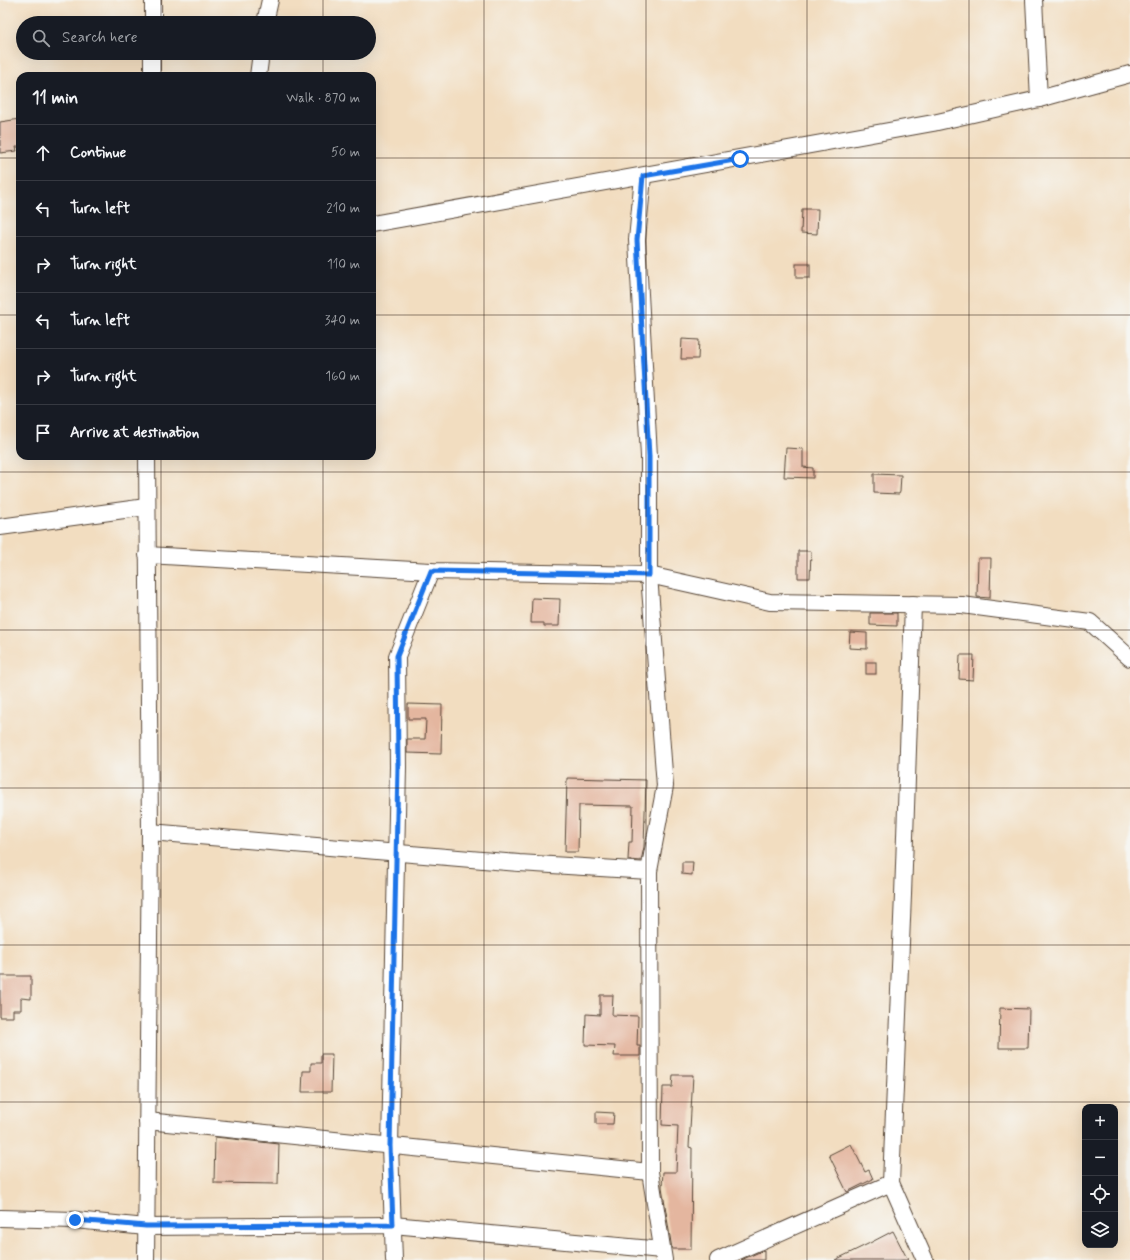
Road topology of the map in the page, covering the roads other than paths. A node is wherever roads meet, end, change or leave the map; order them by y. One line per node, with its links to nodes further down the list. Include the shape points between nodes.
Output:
1 (153, 0): 4 (street)
2 (270, 0): 5 (street)
3 (1034, 0): 11 (street)
4 (153, 16)
5 (267, 16)
6 (152, 60): 8 (street)
7 (260, 60): 9 (street)
8 (152, 72)
9 (259, 72)
10 (1130, 74): 11 (street)
11 (1039, 99): 12 (street, via 933,123)
12 (643, 176): 13 (street); 19 (street, via 637,240 649,456)
13 (376, 223)
14 (147, 460): 15 (street)
15 (146, 507): 16 (street); 17 (street)
16 (0, 527)
17 (147, 555): 18 (street); 22 (street)
18 (431, 571): 19 (street); 23 (street, via 397,656 398,767)
19 (649, 575): 20 (street, via 770,602); 24 (street, via 665,786)
20 (913, 604): 21 (street, via 962,605 1090,622); 28 (street)
21 (1130, 658)
22 (150, 832): 23 (street); 25 (street)
23 (395, 853): 24 (street); 26 (street)
24 (648, 871): 27 (street)
25 (147, 1120): 26 (street); 31 (street)
26 (390, 1146): 27 (street); 30 (street)
27 (650, 1172): 32 (street)
28 (891, 1183): 35 (street); 36 (street)
29 (0, 1218): 31 (street, via 75,1220)
30 (393, 1225): 31 (street); 32 (street); 34 (street)
31 (146, 1226): 33 (street)
32 (663, 1255)
33 (146, 1260)
34 (394, 1260)
35 (718, 1260)
36 (925, 1260)

